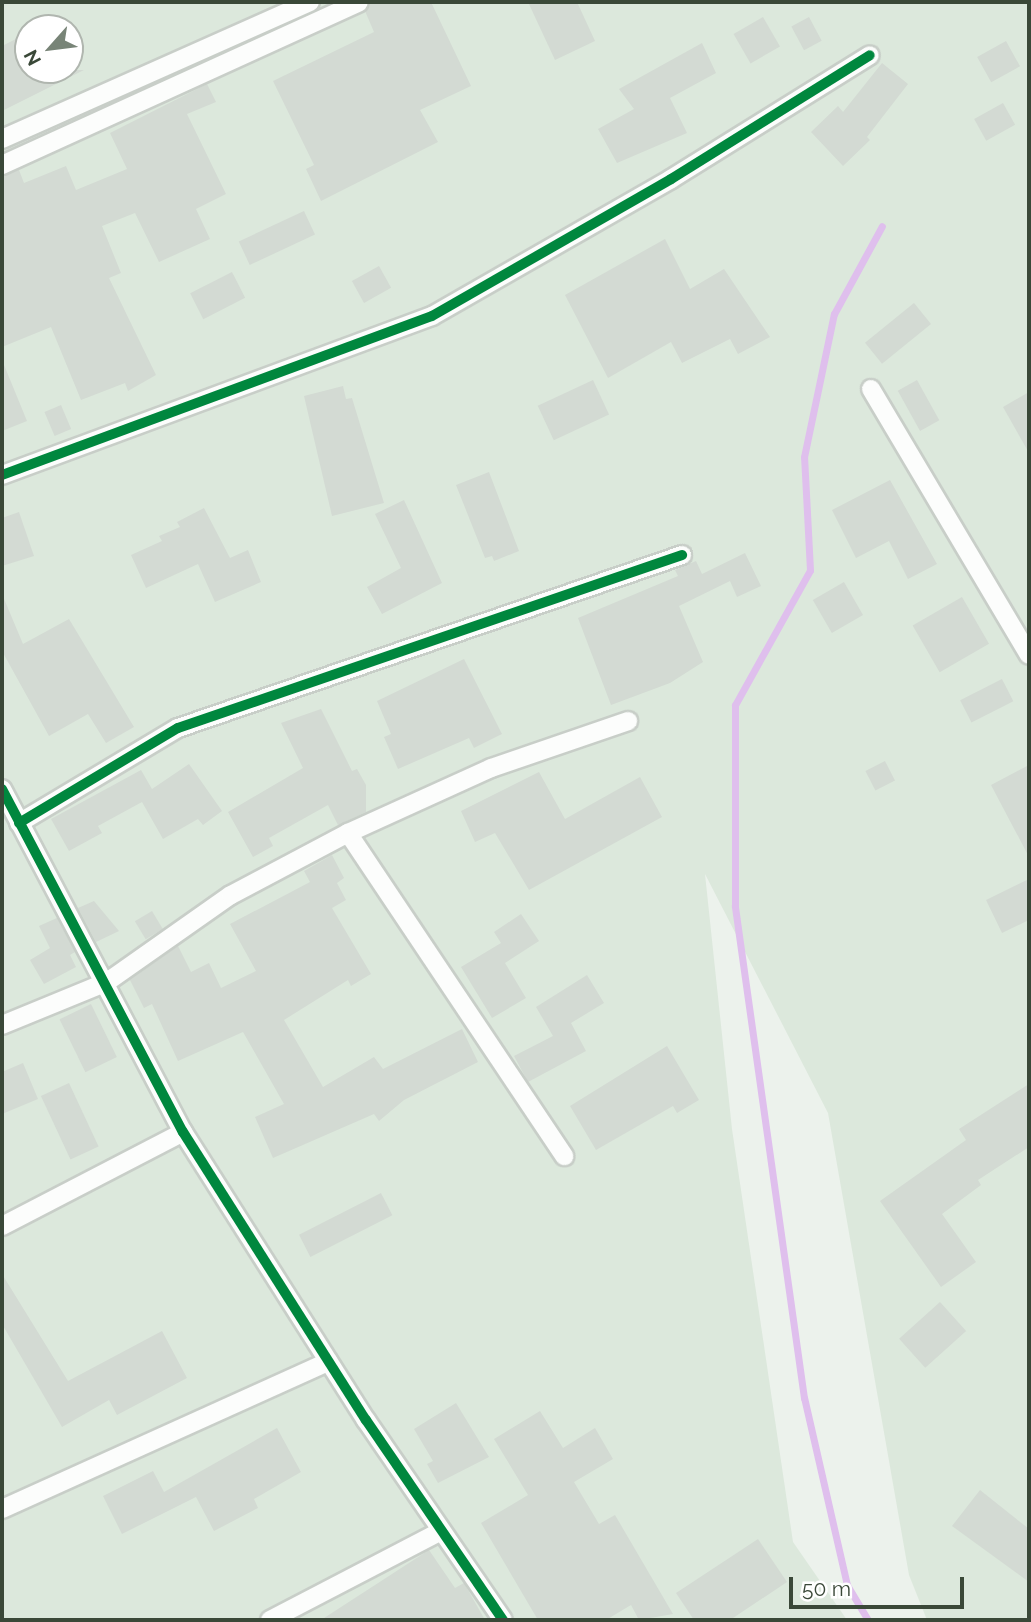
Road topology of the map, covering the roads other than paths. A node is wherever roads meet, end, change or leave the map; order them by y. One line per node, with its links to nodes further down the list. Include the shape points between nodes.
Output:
1 (310, 2): 4 (street)
2 (359, 2): 5 (street)
3 (870, 55): 7 (street, via 671,178 432,316)
4 (2, 139)
5 (2, 165)
6 (871, 389): 9 (street)
7 (2, 475)
8 (682, 555): 12 (street, via 178,728)
9 (1029, 655)
10 (628, 721): 13 (street, via 491,768)
11 (2, 789): 12 (street)
12 (19, 823): 14 (street)
13 (348, 832): 14 (street, via 231,895); 17 (street)
14 (107, 982): 15 (street); 16 (street)
15 (2, 1025)
16 (183, 1132): 18 (street); 19 (street)
17 (564, 1156)
18 (2, 1226)
19 (328, 1362): 20 (street); 21 (street)
20 (2, 1509)
21 (439, 1532): 22 (street); 23 (street)
22 (270, 1620)
23 (503, 1620)

